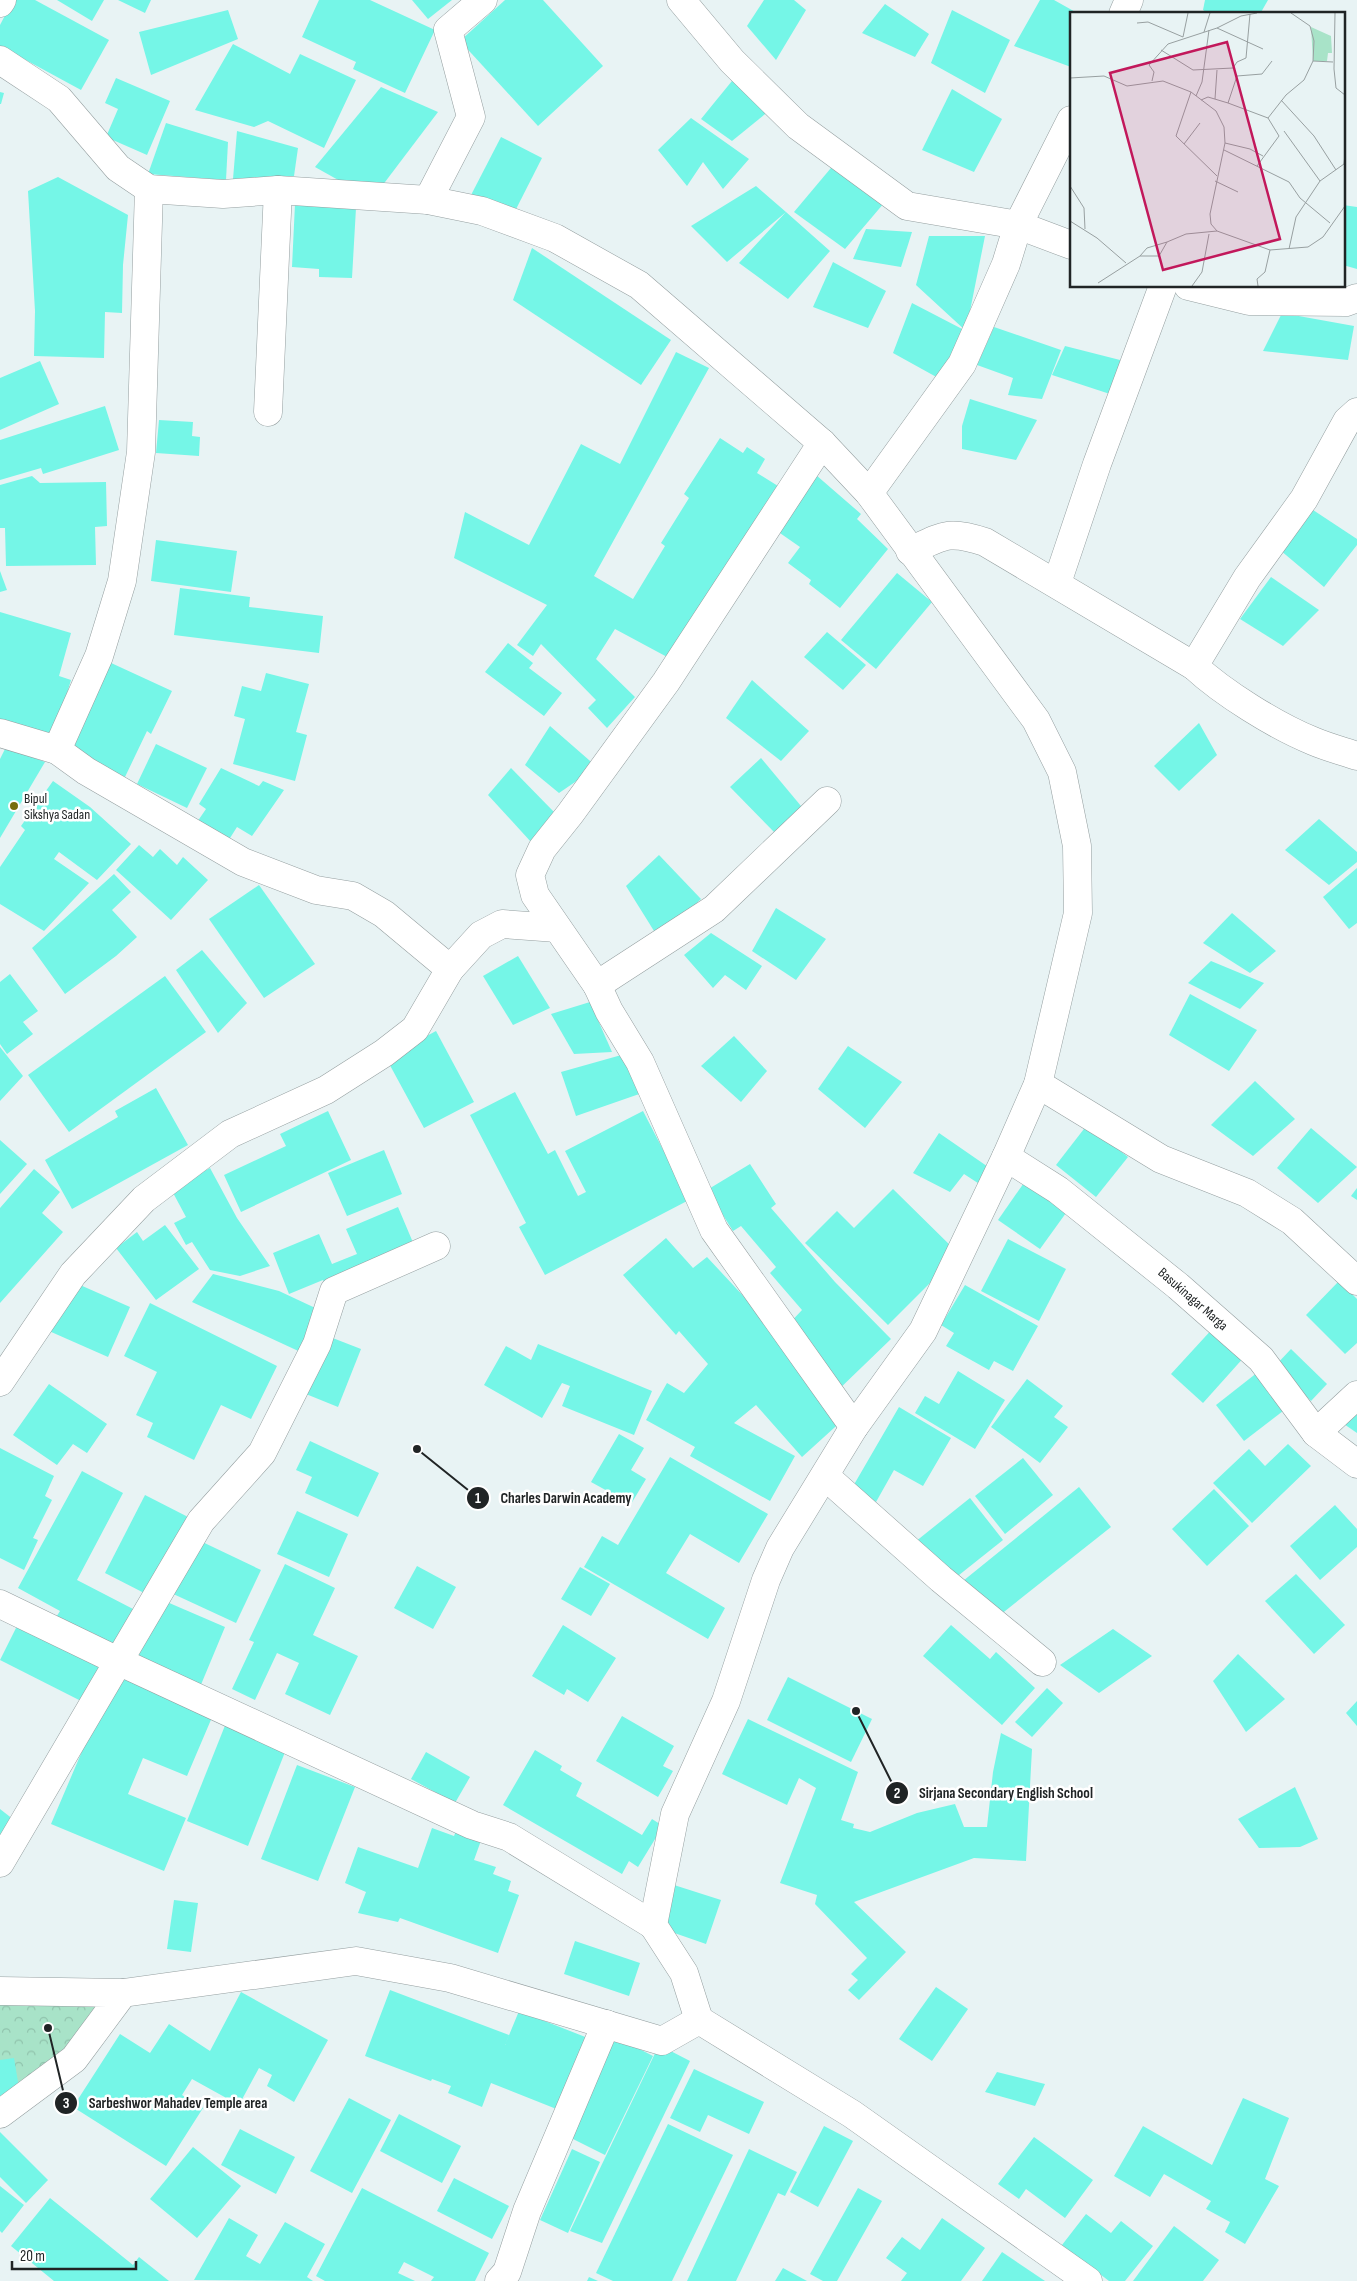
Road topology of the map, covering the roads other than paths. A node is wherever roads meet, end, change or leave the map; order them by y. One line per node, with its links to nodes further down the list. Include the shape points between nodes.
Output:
1 (2, 0): 5 (street)
2 (483, 0): 11 (street, via 448,30 471,117)
3 (681, 0): 12 (street, via 732,61 798,126 906,206)
4 (1129, 0): 6 (street)
5 (0, 3)
6 (1124, 12)
7 (0, 60): 9 (street, via 59,99 118,168)
8 (1070, 122): 12 (street)
9 (149, 188): 10 (street, via 223,194); 25 (street, via 141,452 122,581 99,656)
10 (278, 190): 11 (street); 17 (street)
11 (428, 200): 19 (street, via 482,211 555,238 639,285)
12 (1018, 225): 13 (street); 20 (street, via 1006,264 962,364)
13 (1070, 245)
14 (1162, 288): 22 (street)
15 (1196, 288): 16 (street, via 1248,301 1346,302)
16 (1357, 298)
17 (268, 412)
18 (1357, 412): 23 (street, via 1347,421 1304,499 1247,578)
19 (822, 443): 20 (street); 28 (street, via 666,682 542,849 530,875 535,895)
20 (869, 493): 21 (street)
21 (910, 551): 22 (street, via 944,536 963,534 985,542); 31 (street, via 1036,720 1062,772 1077,846 1078,913)
22 (1057, 583): 23 (street)
23 (1194, 666): 26 (street, via 1212,683 1282,727)
24 (0, 732): 25 (street)
25 (57, 750): 29 (street, via 86,771 243,862 316,890 353,896 384,914)
26 (1357, 756)
27 (827, 801): 30 (street, via 714,909)
28 (557, 928): 29 (street, via 502,924 481,935); 30 (street)
29 (450, 969): 35 (street, via 415,1029 384,1053 326,1090 230,1134 144,1199 73,1274)
30 (597, 985): 37 (street, via 640,1062 714,1230)
31 (1038, 1084): 32 (street); 34 (street, via 1161,1159 1247,1193 1292,1221)
32 (1006, 1158): 37 (street, via 924,1331); 38 (street, Basukinagar Marga, via 1058,1190 1178,1286 1261,1359)
33 (436, 1246): 42 (street, via 334,1291 317,1344 262,1453 201,1521)
34 (1357, 1282)
35 (0, 1382)
36 (1357, 1394): 38 (street)
37 (854, 1427): 40 (street)
38 (1316, 1433): 39 (street, Basukinagar Marga)
39 (1357, 1464)
40 (825, 1476): 43 (street, via 940,1579); 45 (street, via 780,1548 769,1572 726,1701 675,1814)
41 (0, 1604): 42 (street)
42 (118, 1661): 44 (street); 45 (street, via 472,1825 509,1837)
43 (1042, 1662)
44 (0, 1863)
45 (653, 1925): 48 (street, via 684,1973)
46 (0, 1991): 47 (street)
47 (124, 1993): 49 (street, via 356,1961 450,1978); 50 (street, via 74,2059)
48 (699, 2020): 49 (street, via 662,2041); 52 (street, via 852,2114)
49 (606, 2024): 51 (street, via 527,2211 507,2272)
50 (0, 2114)
51 (499, 2281)
52 (1088, 2281)

